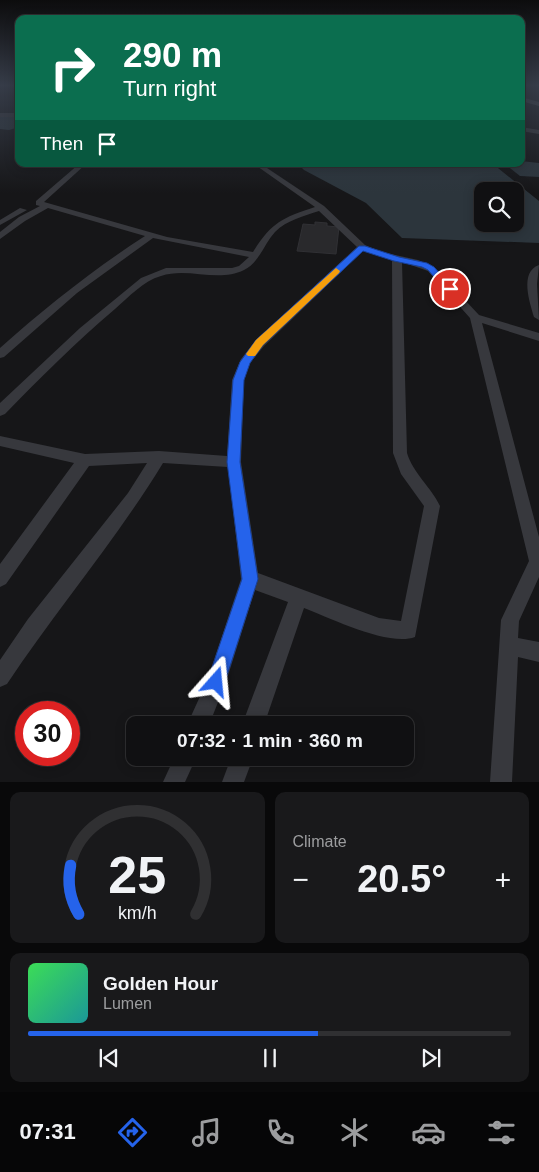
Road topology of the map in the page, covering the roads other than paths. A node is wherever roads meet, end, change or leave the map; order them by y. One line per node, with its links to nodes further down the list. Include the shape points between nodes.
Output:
1 (525, 130): 2 (street)
2 (539, 132)
3 (80, 167): 5 (street)
4 (261, 167): 6 (street)
5 (43, 204): 7 (street, via 27,207); 8 (street); 9 (street)
6 (321, 208): 10 (street); 11 (street, via 275,228)
7 (0, 223)
8 (152, 235): 11 (street); 17 (street, via 100,270)
9 (0, 236)
10 (362, 247): 12 (street); 22 (street, via 260,343 245,362 238,380)
11 (255, 255): 18 (street, via 241,269 171,270 155,274 138,284 78,334)
12 (397, 260): 14 (street, via 431,268); 26 (street, via 400,454 408,475 428,495 432,506 408,630 379,627)
13 (539, 268): 15 (street, via 532,280)
14 (475, 317): 16 (street); 23 (street)
15 (539, 317)
16 (539, 336)
17 (0, 354)
18 (0, 411)
19 (0, 441): 21 (street)
20 (158, 457): 21 (street); 22 (street); 29 (street, via 134,498 35,626)
21 (85, 460): 24 (street)
22 (234, 462): 25 (street)
23 (538, 566): 27 (street, via 510,620)
24 (0, 578)
25 (250, 579): 26 (street); 30 (street)
26 (299, 597): 31 (street)
27 (509, 645): 28 (street); 36 (street)
28 (539, 652)
29 (0, 677)
30 (202, 716)
31 (257, 716)
32 (181, 766): 34 (street)
33 (239, 766): 35 (street)
34 (174, 782)
35 (233, 782)
36 (501, 782)

